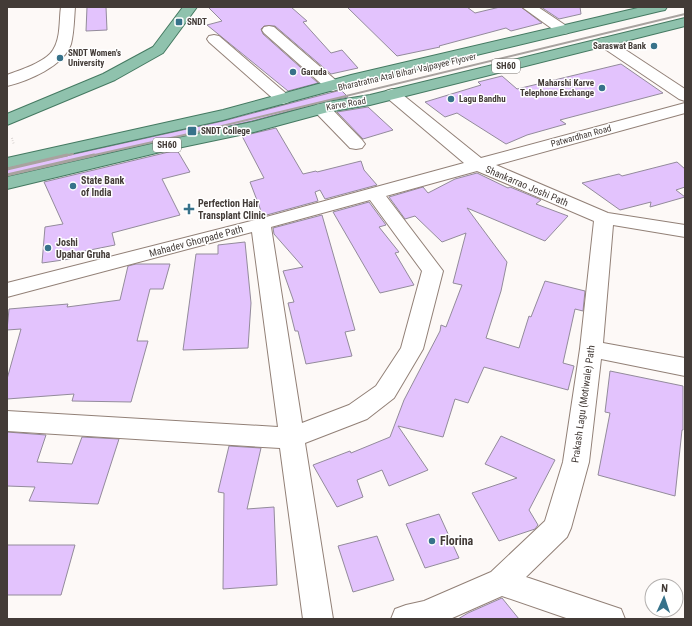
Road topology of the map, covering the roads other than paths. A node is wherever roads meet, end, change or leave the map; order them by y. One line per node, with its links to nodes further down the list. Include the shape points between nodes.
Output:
1 (68, 7): 11 (street, via 64,41 60,52 52,60)
2 (190, 7): 20 (main road, via 158,50 109,77)
3 (529, 7): 8 (street)
4 (660, 7): 8 (main road, Karve Road / SH60)
5 (681, 13): 13 (main road, Bharatratna Atal Bihari Vajpayee Flyover)
6 (685, 22): 10 (main road, Karve Road / SH60)
7 (269, 30): 12 (street)
8 (563, 30): 12 (main road, Karve Road / SH60)
9 (214, 39): 17 (street)
10 (604, 42): 15 (main road, Karve Road / SH60); 16 (street)
11 (7, 81)
12 (334, 86): 14 (main road, Karve Road / SH60)
13 (360, 90): 14 (main road, Bharatratna Atal Bihari Vajpayee Flyover); 18 (main road, Bharatratna Atal Bihari Vajpayee Flyover)
14 (315, 91): 17 (main road, Karve Road / SH60)
15 (392, 94): 18 (main road, Karve Road / SH60); 23 (street, Shankarrao Joshi Path)
16 (685, 96)
17 (283, 100): 22 (main road, Karve Road / SH60)
18 (324, 108): 21 (street); 24 (main road, Karve Road / SH60, via 254,127)
19 (685, 108): 23 (street, Patwardhan Road)
20 (7, 120)
21 (356, 144)
22 (7, 163)
23 (477, 164): 26 (street, Mahadev Ghorpade Path); 27 (street, Shankarrao Joshi Path)
24 (7, 183): 25 (street)
25 (7, 189)
26 (374, 192): 28 (street, Mahadev Ghorpade Path); 34 (street, via 433,271 412,349 385,392 358,412)
27 (604, 218): 29 (street, Shankarrao Joshi Path); 31 (street, Prakash Lagu (Motiwale) Path)
28 (261, 224): 30 (street, Mahadev Ghorpade Path); 34 (street)
29 (685, 231)
30 (7, 290)
31 (591, 349): 32 (street); 35 (street, Prakash Lagu (Motiwale) Path, via 576,462 557,528)
32 (685, 367)
33 (7, 421): 34 (street)
34 (291, 438): 36 (street)
35 (501, 582): 37 (street, Prakash Lagu (Motiwale) Path, via 426,615); 38 (street)
36 (318, 619)
37 (406, 619)
38 (610, 619)

